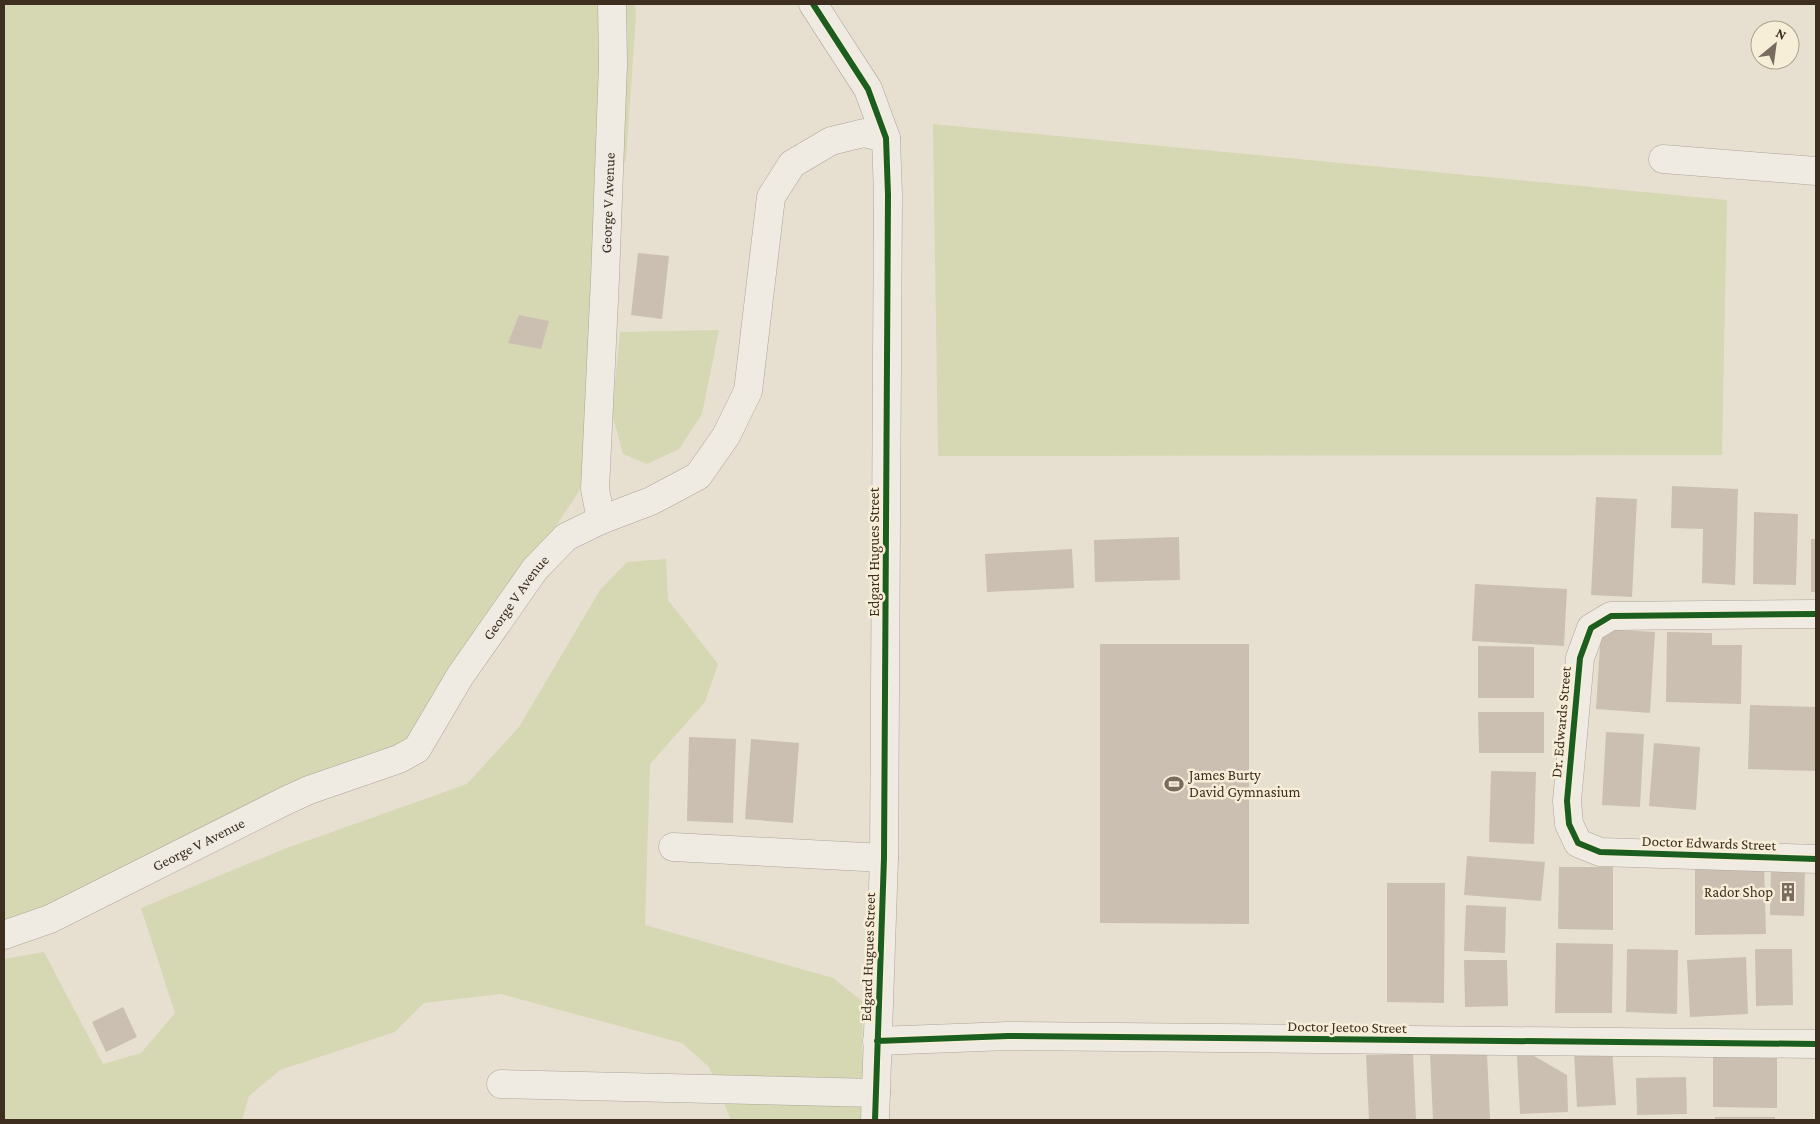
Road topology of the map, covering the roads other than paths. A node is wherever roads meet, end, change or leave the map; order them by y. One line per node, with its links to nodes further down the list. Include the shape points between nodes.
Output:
1 (612, 4): 6 (street, George V Avenue, via 613,64 595,489)
2 (812, 4): 3 (street, Edgard Hugues Street, via 868,89)
3 (886, 138): 6 (street, via 864,133 831,141 792,164 770,197 748,391 726,436 698,476 652,501); 10 (street, Edgard Hugues Street)
4 (1663, 159): 5 (street)
5 (1816, 171)
6 (602, 520): 12 (street, George V Avenue, via 566,537 535,569 460,676 417,749 399,759 293,797 50,919)
7 (1816, 614): 9 (street, Dr. Edwards Street, via 1611,616 1591,628 1580,658 1567,801 1569,824 1578,843)
8 (673, 847): 10 (street)
9 (1600, 852): 11 (street, Doctor Edwards Street)
10 (884, 858): 13 (street, Edgard Hugues Street)
11 (1816, 859)
12 (4, 935)
13 (877, 1041): 14 (street, Doctor Jeetoo Street, via 1018,1036); 16 (street, Edgard Hugues Street)
14 (1816, 1044)
15 (501, 1084): 16 (street)
16 (876, 1093): 17 (street, Edgard Hugues Street)
17 (875, 1120)

